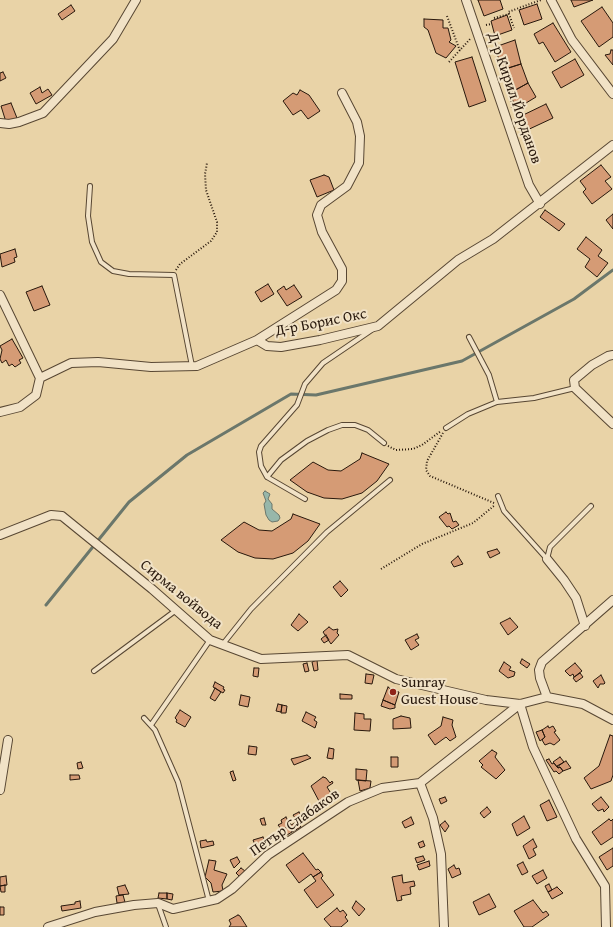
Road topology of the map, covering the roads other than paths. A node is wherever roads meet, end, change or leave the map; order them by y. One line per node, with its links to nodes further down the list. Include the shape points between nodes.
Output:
1 (136, 0): 6 (street, via 113,39 42,113 14,123)
2 (466, 0): 9 (street, Д-р Кирил Йорданов, via 529,185)
3 (551, 0): 5 (street, via 572,40)
4 (342, 94): 13 (street, via 357,122 360,136 359,163 346,186 321,206 317,215 322,232 342,269 342,281 336,290)
5 (613, 94)
6 (0, 124)
7 (613, 145): 9 (street, Д-р Борис Окс)
8 (90, 186): 15 (lane, via 88,216 92,242 101,262 113,271 174,275)
9 (540, 204): 11 (street, Д-р Борис Окс, via 493,239 458,260)
10 (0, 295): 16 (street)
11 (378, 326): 13 (street, Д-р Борис Окс, via 328,339 281,347 267,346); 23 (lane, via 323,363 305,384 297,404 262,446 262,466)
12 (469, 337): 18 (lane, via 489,375)
13 (257, 340): 15 (street, Д-р Борис Окс)
14 (613, 355): 17 (street, via 592,365 574,380)
15 (192, 366): 16 (street, Д-р Борис Окс, via 151,367 98,362 71,363)
16 (40, 378): 19 (street, via 36,395 20,407)
17 (575, 388): 18 (lane, via 534,398); 20 (street)
18 (497, 402): 21 (lane, via 468,414)
19 (0, 412)
20 (613, 424)
21 (446, 428)
22 (384, 443): 23 (lane, via 368,430 355,425 342,425 307,442 281,460)
23 (268, 477): 26 (lane)
24 (390, 480): 34 (lane, via 328,532 251,609)
25 (498, 496): 29 (lane, via 504,511)
26 (305, 499)
27 (591, 506): 29 (lane, via 550,547)
28 (0, 535): 31 (street, Сирма войвода, via 51,514 62,516 152,589)
29 (547, 559): 32 (street, via 576,598)
30 (613, 600): 32 (street)
31 (175, 611): 33 (street, Сирма войвода); 35 (lane)
32 (585, 626): 36 (street, via 542,662 539,670)
33 (210, 640): 34 (street, Сирма войвода); 40 (lane)
34 (223, 645): 37 (street, Сирма войвода, via 261,659 348,655 396,679 486,700)
35 (94, 671)
36 (547, 696): 37 (street, Сирма войвода); 39 (street, Сирма войвода, via 583,704)
37 (520, 704): 42 (street); 49 (street, via 533,747 576,840 605,886)
38 (144, 718): 40 (lane)
39 (613, 720)
40 (151, 725): 44 (lane, via 178,782)
41 (8, 740): 43 (street)
42 (420, 783): 44 (street, Петър Слабаков, via 382,788 348,802 268,855 227,894); 48 (street, via 433,818 440,854)
43 (0, 790)
44 (209, 900): 45 (street, Петър Слабаков, via 173,909)
45 (158, 903): 46 (street, Петър Слабаков, via 95,912); 47 (lane)
46 (48, 927)
47 (166, 927)
48 (444, 927)
49 (606, 927)

